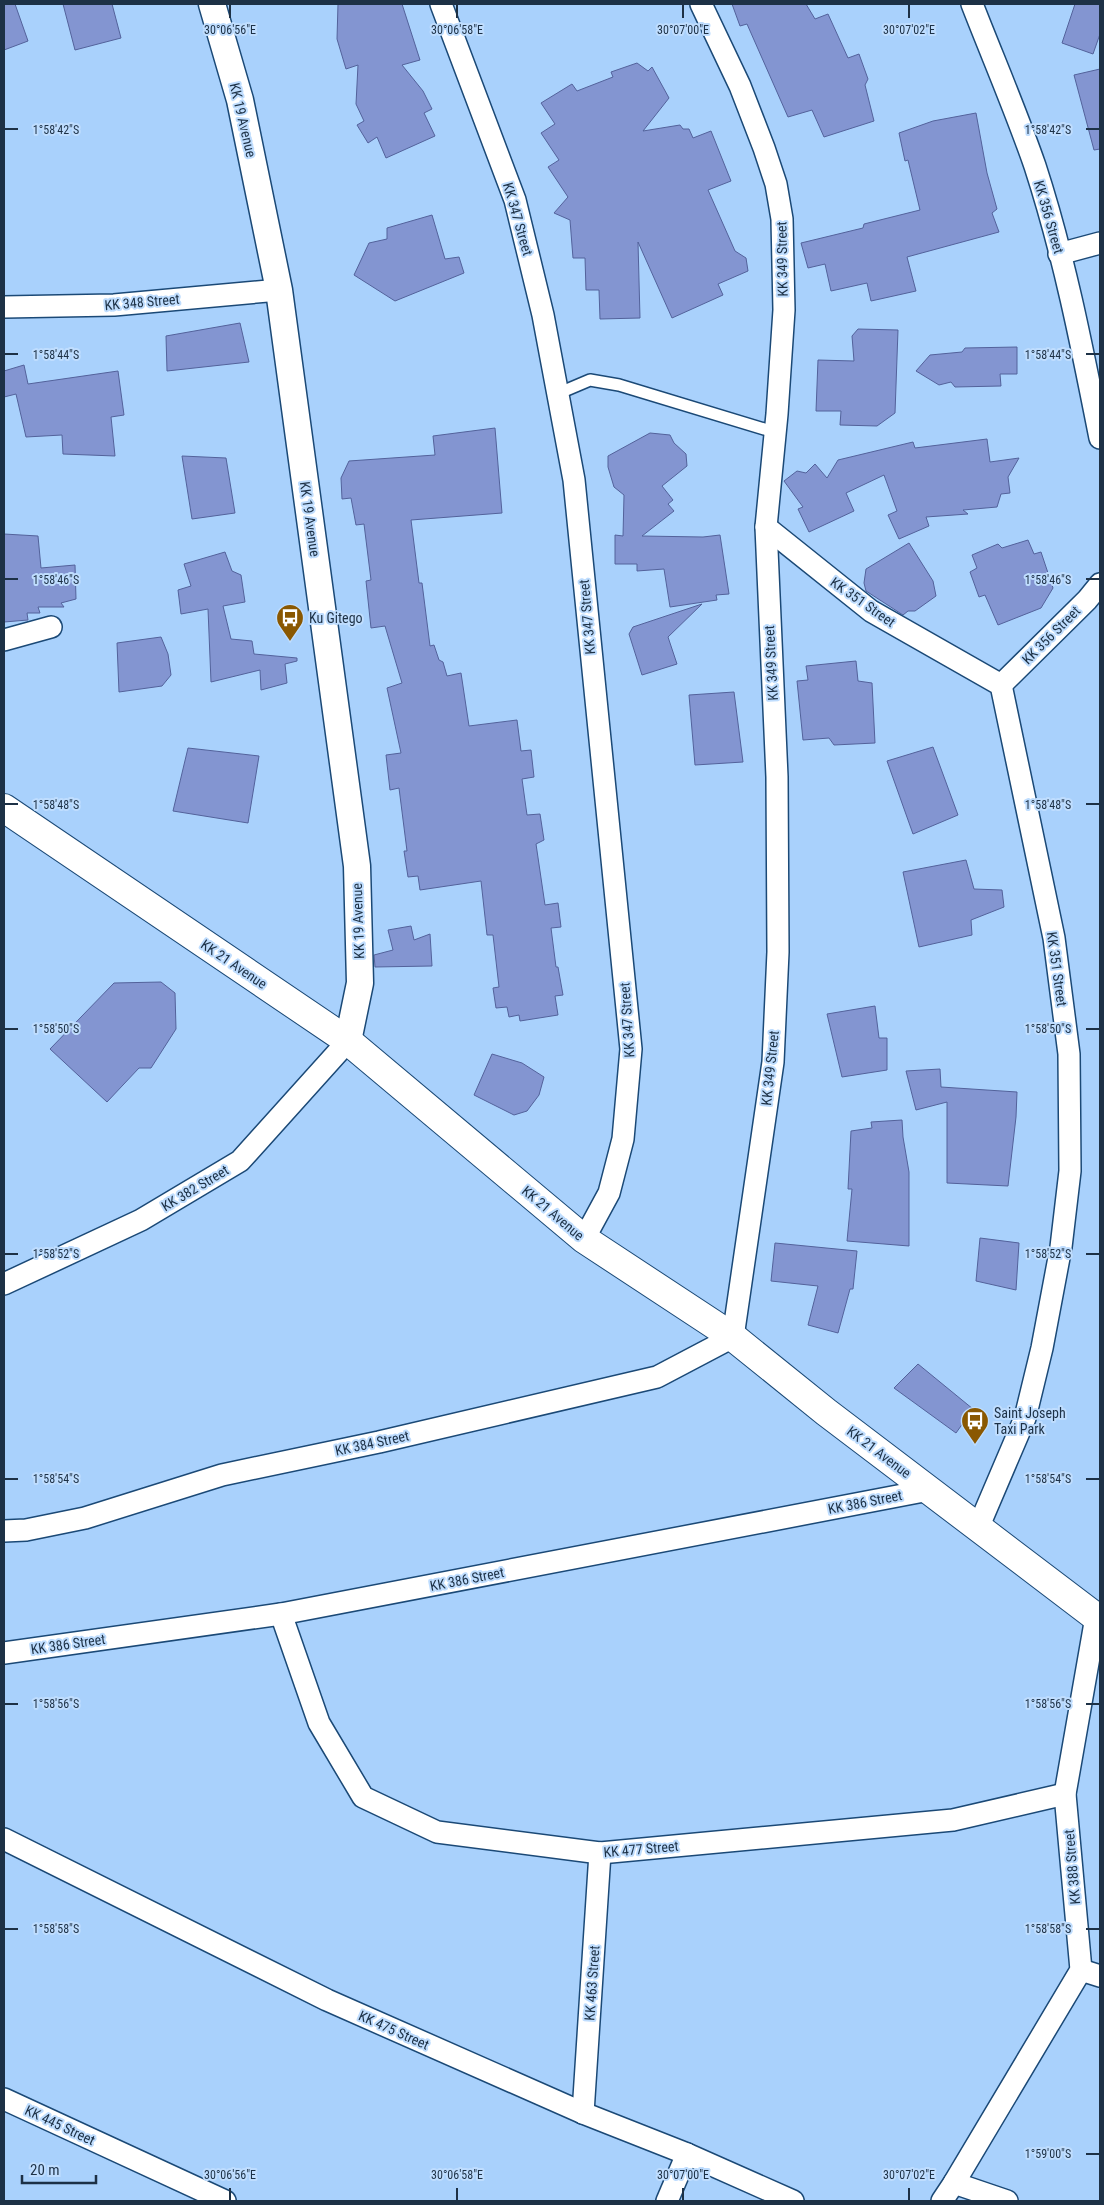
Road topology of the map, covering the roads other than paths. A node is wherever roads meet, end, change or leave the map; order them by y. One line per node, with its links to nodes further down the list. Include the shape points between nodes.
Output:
1 (212, 4): 7 (street, KK 19 Avenue, via 240,100)
2 (441, 4): 9 (street, KK 347 Street, via 515,200 543,315)
3 (701, 4): 10 (street, KK 349 Street, via 740,86 776,184 784,310)
4 (972, 4): 6 (street, KK 356 Street, via 1034,166)
5 (1100, 244): 6 (street)
6 (1059, 254): 11 (street, KK 356 Street)
7 (279, 290): 8 (street, KK 348 Street, via 114,305); 18 (street, KK 19 Avenue, via 357,866 360,983)
8 (4, 307)
9 (557, 394): 10 (lane, via 590,380 619,385); 19 (street, KK 347 Street, via 574,480 631,1049 620,1148 609,1193)
10 (774, 432): 12 (street, KK 349 Street)
11 (1100, 438)
12 (766, 527): 16 (street, KK 351 Street, via 871,611); 21 (street, KK 349 Street, via 777,777 778,952 773,1062)
13 (1100, 584): 16 (street, KK 356 Street)
14 (51, 627): 15 (street)
15 (4, 640)
16 (1001, 685): 23 (street, KK 351 Street, via 1054,938 1069,1054 1070,1170 1042,1348 1025,1418)
17 (4, 808): 18 (main road, KK 21 Avenue)
18 (348, 1040): 19 (main road, KK 21 Avenue); 20 (street, KK 382 Street, via 240,1161 141,1220)
19 (584, 1239): 21 (main road, KK 21 Avenue)
20 (4, 1284)
21 (734, 1337): 22 (main road, KK 21 Avenue); 24 (street, KK 384 Street, via 657,1377 222,1475 85,1518)
22 (929, 1490): 23 (main road, KK 21 Avenue); 25 (street, KK 386 Street)
23 (978, 1528): 26 (main road, KK 21 Avenue)
24 (4, 1531)
25 (280, 1614): 27 (street, KK 386 Street); 30 (street, KK 477 Street, via 319,1723 363,1797 437,1832)
26 (1098, 1619): 28 (street, KK 388 Street)
27 (4, 1653)
28 (1065, 1794): 30 (street, KK 477 Street, via 953,1820); 31 (street, KK 388 Street)
29 (4, 1839): 33 (street, KK 475 Street, via 326,2000)
30 (600, 1854): 33 (street, KK 463 Street)
31 (1091, 1973): 35 (street, KK 388 Street)
32 (4, 2099): 36 (street, KK 445 Street)
33 (583, 2113): 34 (street, KK 475 Street)
34 (687, 2154): 37 (street); 38 (street, KK 475 Street)
35 (954, 2183): 39 (street, KK 388 Street); 40 (street)
36 (225, 2201)
37 (667, 2201)
38 (793, 2201)
39 (942, 2201)
40 (1007, 2201)

